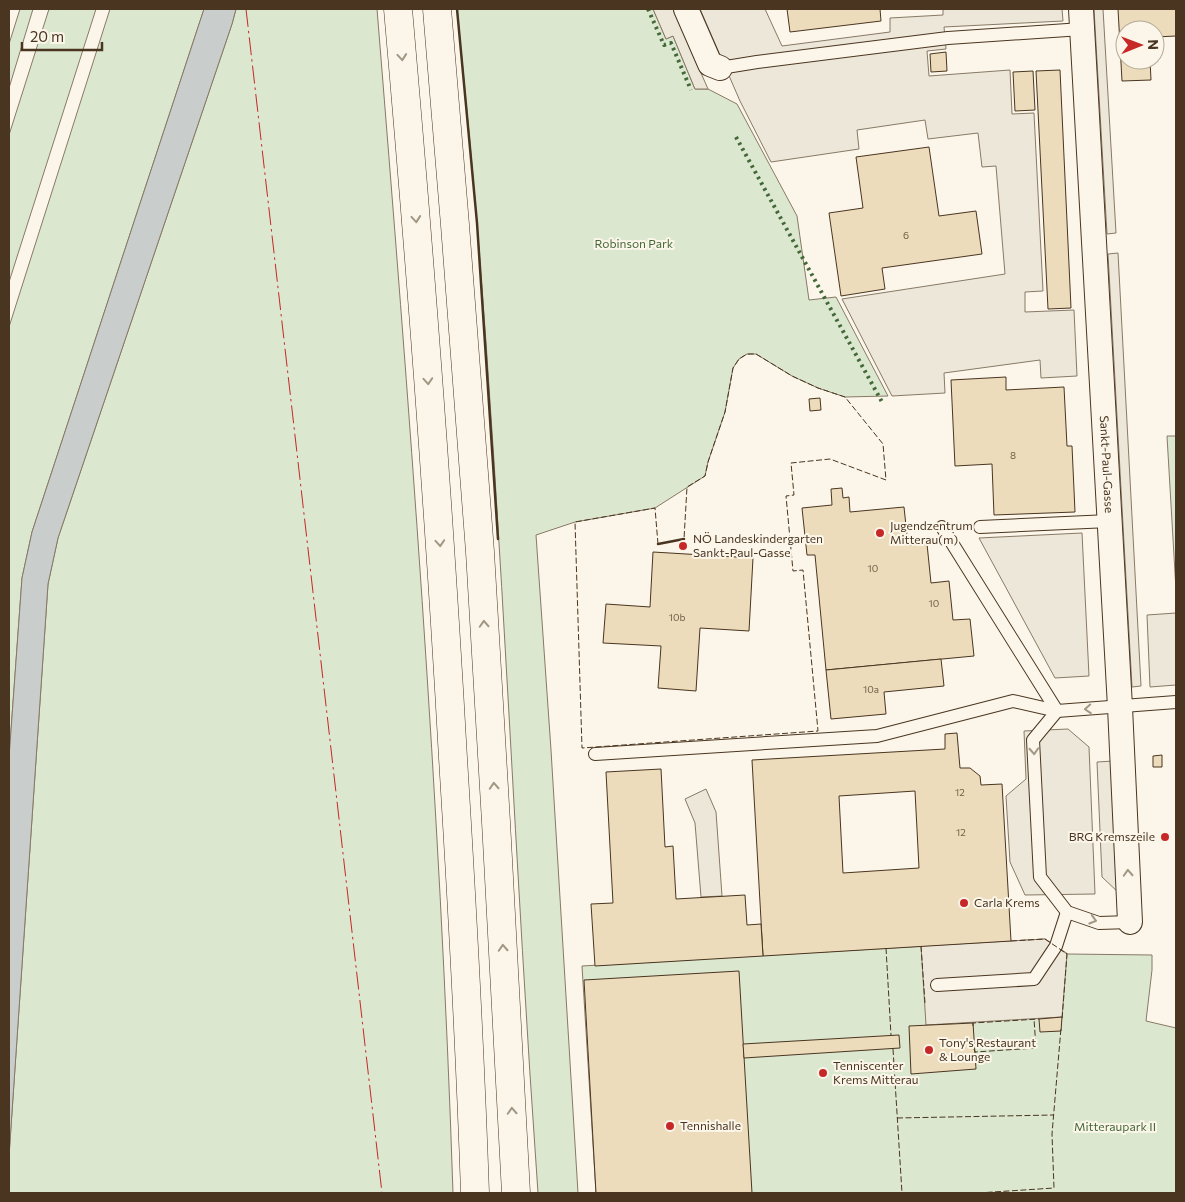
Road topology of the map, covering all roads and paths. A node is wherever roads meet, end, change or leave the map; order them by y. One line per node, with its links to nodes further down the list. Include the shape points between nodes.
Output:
1 (398, 9): 16 (highway, one-way to 16, via 443,576)
2 (437, 9): 17 (highway, one-way to 2, via 480,552)
3 (686, 9): 5 (street, via 710,64)
4 (1081, 19): 5 (lane); 6 (street, Sankt-Paul-Gasse)
5 (720, 68)
6 (1109, 521): 8 (lane); 10 (street, Sankt-Paul-Gasse)
7 (942, 527): 11 (lane)
8 (980, 527)
9 (1176, 702): 10 (lane)
10 (1120, 707): 11 (lane, one-way to 11); 14 (street, Sankt-Paul-Gasse, one-way to 10)
11 (1057, 711): 12 (lane, via 1013,702 877,736); 13 (lane, one-way to 13, via 1033,740 1040,877)
12 (595, 754)
13 (1067, 912): 14 (lane, one-way to 14, via 1098,923); 15 (lane, via 1056,946 1034,979)
14 (1130, 922)
15 (937, 985)
16 (475, 1193)
17 (516, 1193)

